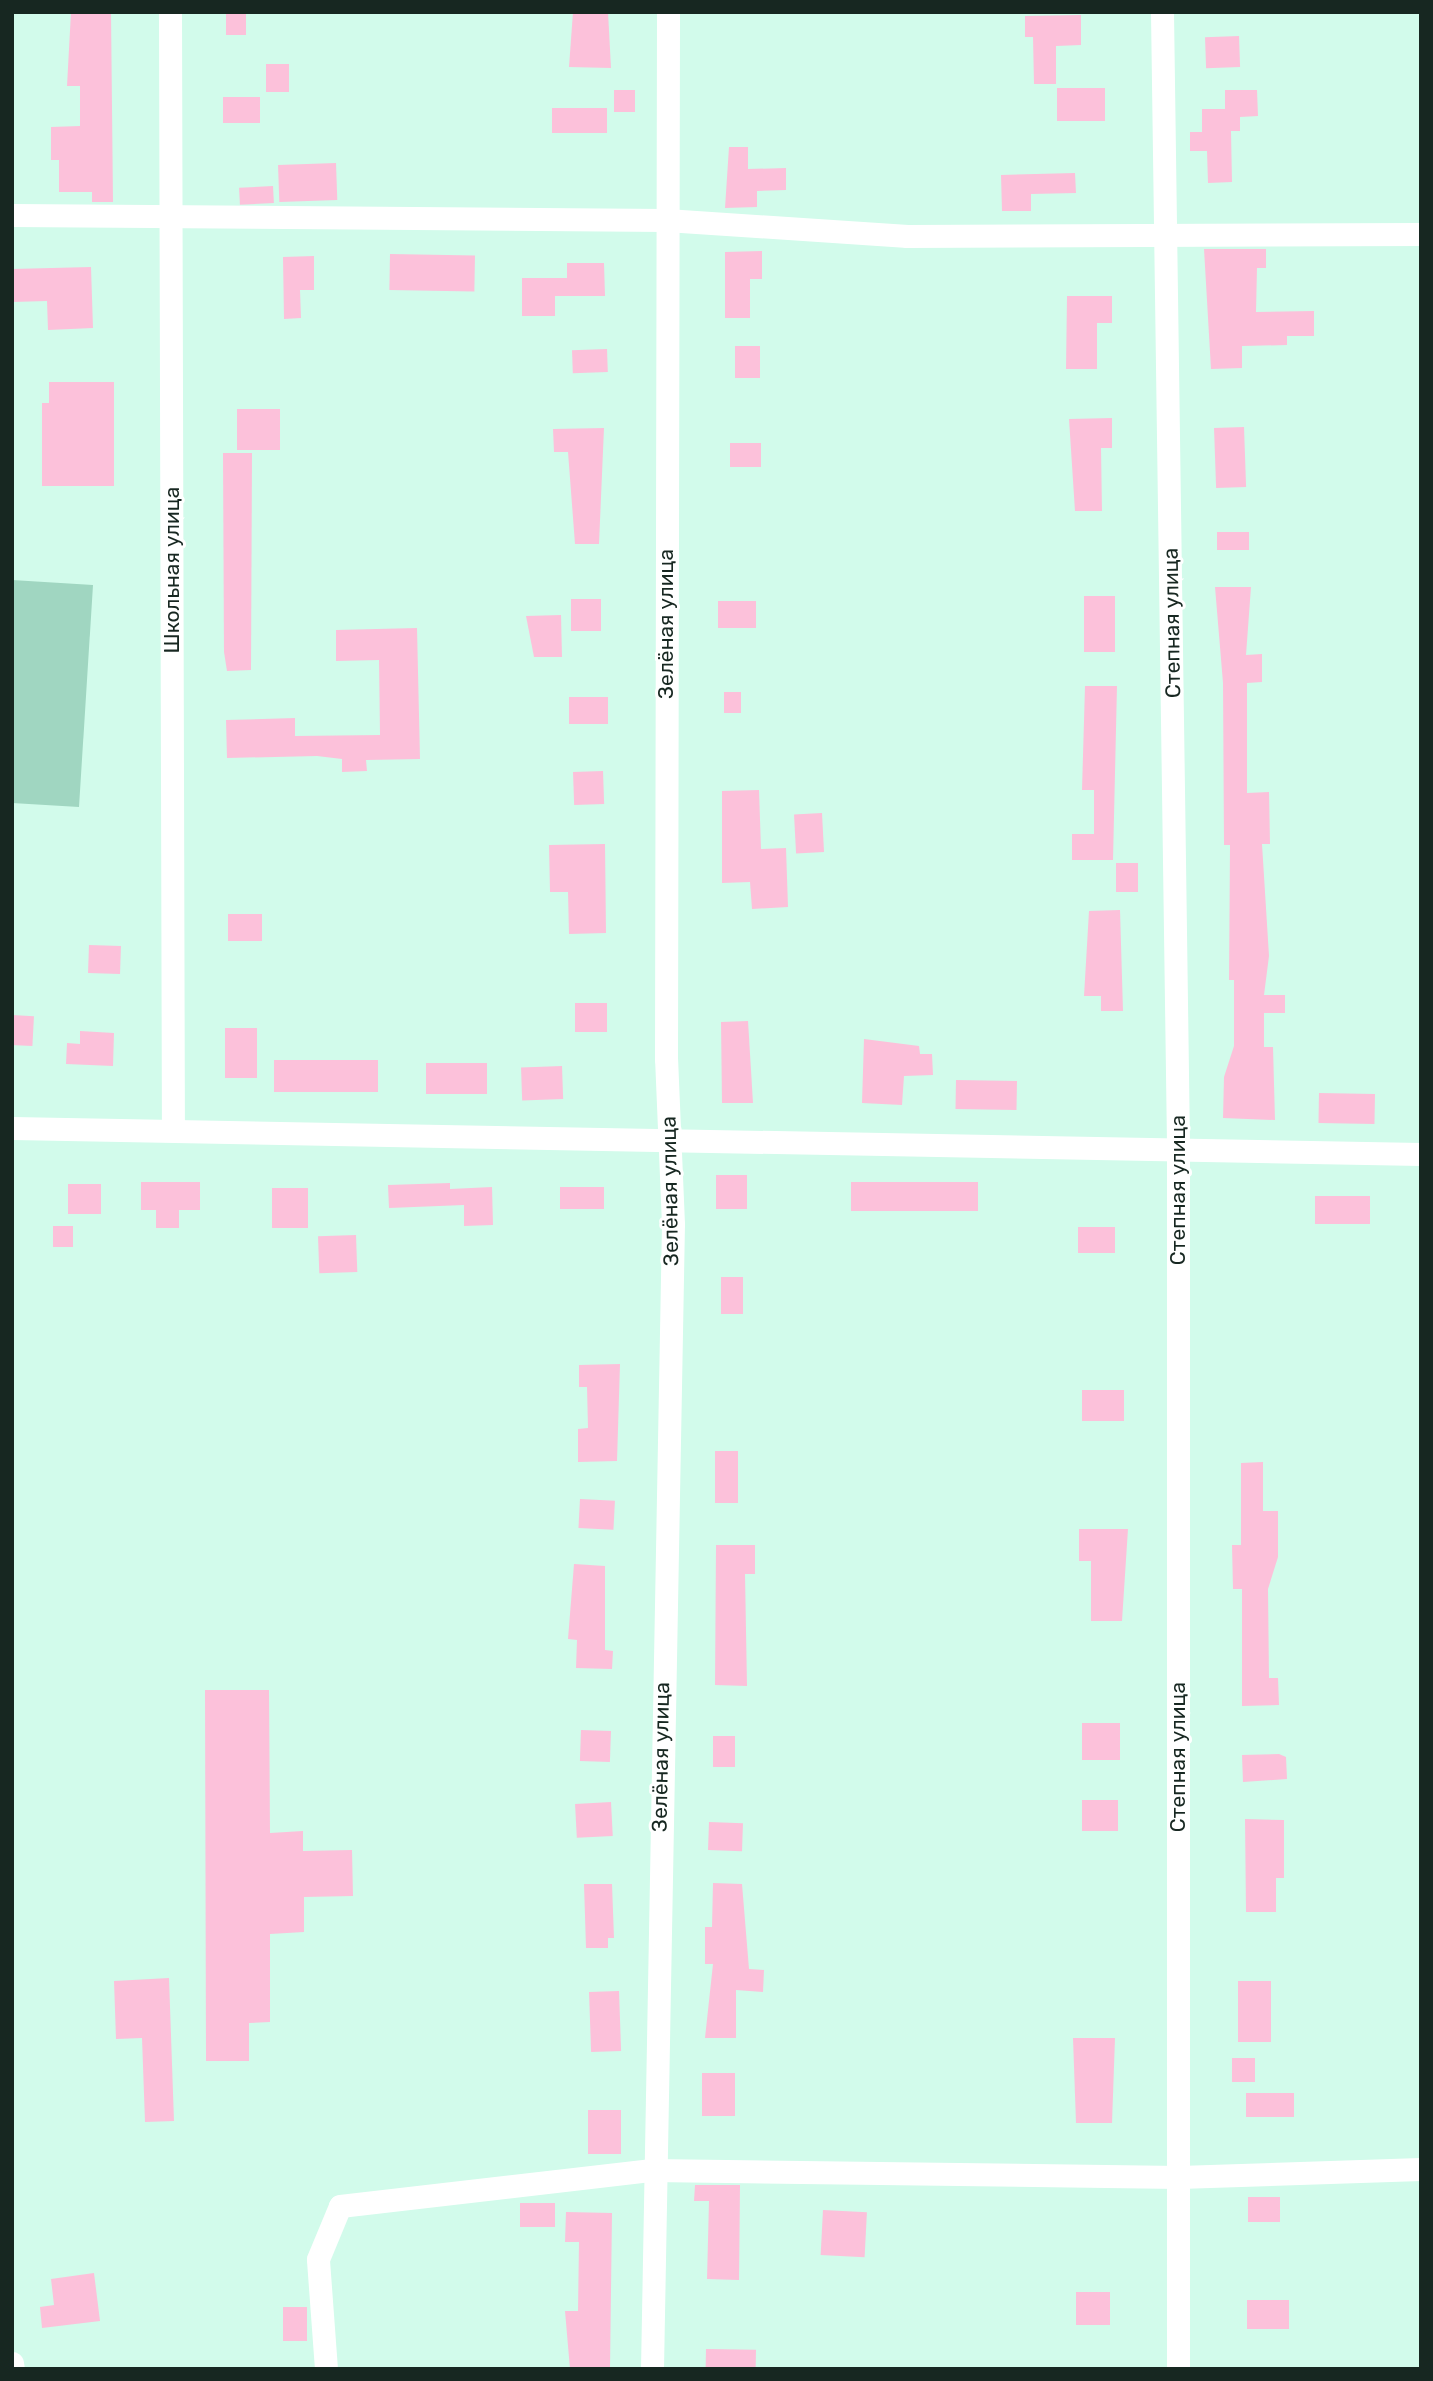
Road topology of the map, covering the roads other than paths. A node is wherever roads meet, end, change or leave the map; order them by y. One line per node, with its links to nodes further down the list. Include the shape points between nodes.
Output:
1 (170, 12): 5 (street, Школьная улица)
2 (668, 12): 6 (street, Зелёная улица)
3 (1162, 12): 8 (street, Степная улица)
4 (12, 215): 5 (street)
5 (170, 220): 6 (street); 10 (street, Школьная улица)
6 (666, 220): 8 (street, via 907,236); 11 (street, Зелёная улица)
7 (1421, 234): 8 (street)
8 (1167, 239): 12 (street, Степная улица)
9 (12, 1128): 10 (street)
10 (173, 1129): 11 (street)
11 (670, 1137): 12 (street); 15 (street, Зелёная улица, via 673,1224)
12 (1178, 1147): 13 (street); 16 (street, Степная улица)
13 (1421, 1154)
14 (1421, 2169): 16 (street)
15 (652, 2170): 16 (street); 19 (street, via 340,2206 318,2259); 20 (street, Зелёная улица)
16 (1179, 2177): 21 (street, Степная улица)
17 (12, 2363): 18 (street)
18 (13, 2369)
19 (326, 2369)
20 (652, 2369)
21 (1178, 2369)

